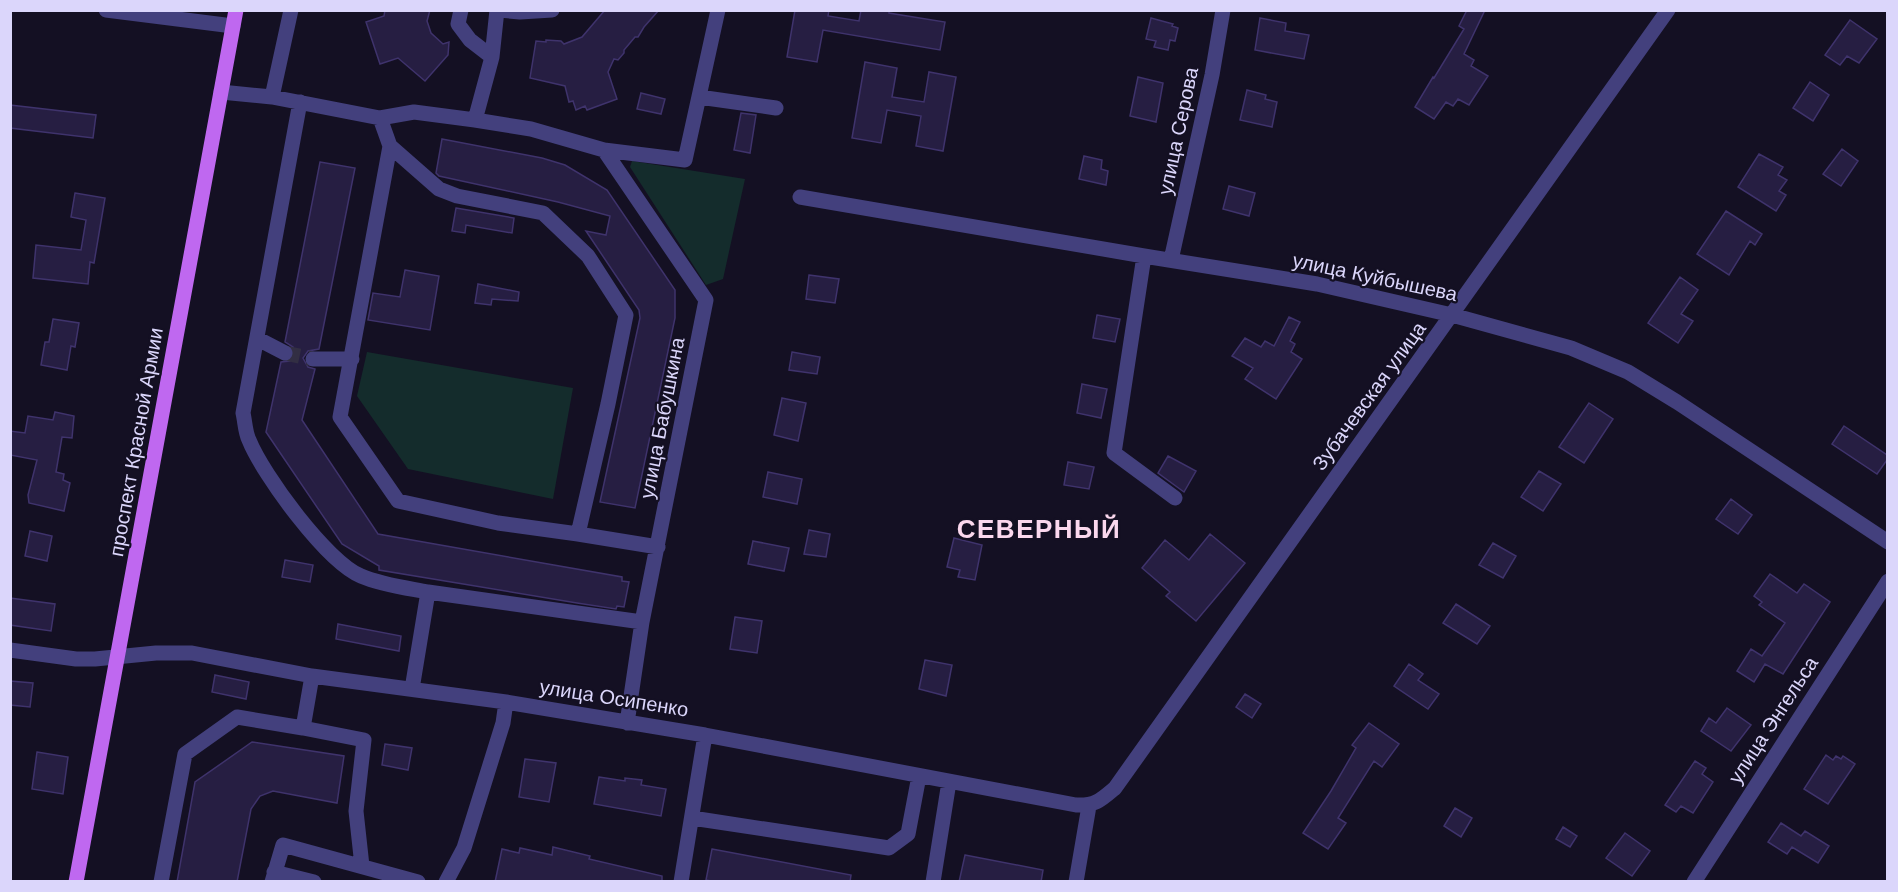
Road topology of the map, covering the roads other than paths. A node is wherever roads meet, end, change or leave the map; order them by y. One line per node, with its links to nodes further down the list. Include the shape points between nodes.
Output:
1 (106, 10): 9 (street)
2 (291, 10): 12 (street)
3 (461, 10): 10 (street, via 458,24 470,40)
4 (498, 10): 5 (street); 10 (street)
5 (552, 10)
6 (718, 10): 13 (street)
7 (1223, 10): 22 (street, улица Серова)
8 (1668, 10): 23 (street, Зубачевская улица)
9 (235, 18): 11 (main road, проспект Красной Армии)
10 (492, 57): 17 (street)
11 (221, 92): 12 (street); 36 (main road, проспект Красной Армии)
12 (272, 97): 14 (street)
13 (699, 97): 15 (street); 19 (street, via 685,160)
14 (300, 102): 16 (street); 24 (street)
15 (776, 108)
16 (380, 118): 17 (street, via 414,112); 18 (street)
17 (475, 120): 19 (street, via 531,129)
18 (390, 146): 27 (street); 29 (street, via 439,189 543,213 588,256 626,315)
19 (604, 150): 31 (street, улица Бабушкина, via 706,300)
20 (800, 197): 21 (street, улица Куйбышева)
21 (1144, 256): 22 (street, улица Куйбышева); 28 (street, via 1114,453)
22 (1171, 260): 23 (street, улица Куйбышева, via 1317,284)
23 (1452, 315): 30 (street, улица Куйбышева, via 1571,348 1629,372); 45 (street, Зубачевская улица, via 1115,788)
24 (258, 339): 25 (street); 33 (street, via 243,413 248,438 267,474 334,557 360,576)
25 (285, 353)
26 (313, 358): 27 (street)
27 (352, 359): 29 (street, via 340,417 398,501 498,523)
28 (1175, 498)
29 (578, 534): 31 (street)
30 (1887, 542)
31 (658, 547): 34 (street, улица Бабушкина)
32 (1887, 581): 57 (street, улица Энгельса)
33 (428, 592): 34 (street); 38 (street)
34 (642, 622): 40 (street, улица Бабушкина)
35 (10, 650): 36 (street, улица Осипенко, via 76,659)
36 (118, 656): 37 (street, улица Осипенко, via 192,653); 49 (main road, проспект Красной Армии)
37 (312, 676): 38 (street, улица Осипенко); 41 (street)
38 (412, 689): 39 (street, улица Осипенко)
39 (506, 702): 40 (street, улица Осипенко); 53 (street, via 464,848)
40 (627, 723): 42 (street, улица Осипенко)
41 (303, 728): 47 (street, via 364,740 356,812); 50 (street, via 237,717 185,754)
42 (705, 735): 43 (street, улица Осипенко); 46 (street)
43 (919, 776): 44 (street, улица Осипенко); 46 (street, via 908,834 889,848)
44 (949, 782): 45 (street, улица Осипенко, via 1076,805); 55 (street)
45 (1094, 803): 56 (street)
46 (692, 818): 54 (street)
47 (362, 866): 48 (street, via 283,845); 52 (street)
48 (273, 877): 51 (street)
49 (76, 882)
50 (161, 882)
51 (314, 882)
52 (418, 882)
53 (446, 882)
54 (681, 882)
55 (933, 882)
56 (1076, 882)
57 (1694, 882)

